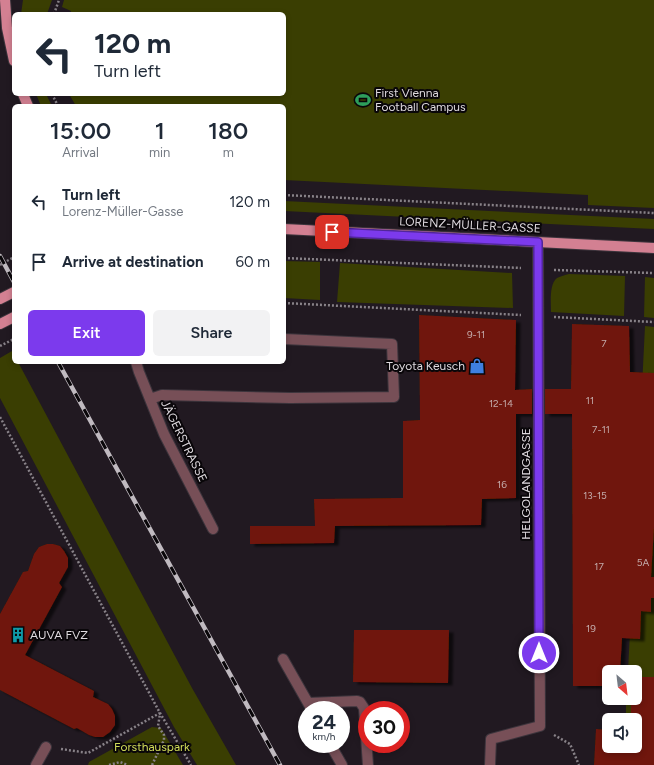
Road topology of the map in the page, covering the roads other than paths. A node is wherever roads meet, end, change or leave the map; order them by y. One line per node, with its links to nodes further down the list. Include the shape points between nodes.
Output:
1 (5, 0): 2 (main road)
2 (12, 52)
3 (286, 229): 4 (main road, LORENZ-MÜLLER-GASSE)
4 (538, 242): 5 (main road, LORENZ-MÜLLER-GASSE); 22 (street, HELGOLANDGASSE, via 540,726 491,739)
5 (654, 248)
6 (12, 293): 7 (main road)
7 (0, 299)
8 (12, 318): 9 (main road)
9 (0, 324)
10 (286, 339): 12 (street, via 392,344 394,397 162,395)
11 (137, 364): 12 (street, JÄGERSTRASSE)
12 (150, 399): 13 (street, JÄGERSTRASSE, via 164,434)
13 (213, 529)
14 (283, 659): 15 (street)
15 (307, 701)
16 (350, 702): 21 (street, via 360,702 364,708)
17 (46, 747): 19 (street)
18 (335, 753): 20 (street)
19 (36, 765)
20 (342, 765)
21 (368, 765)
22 (490, 765)

